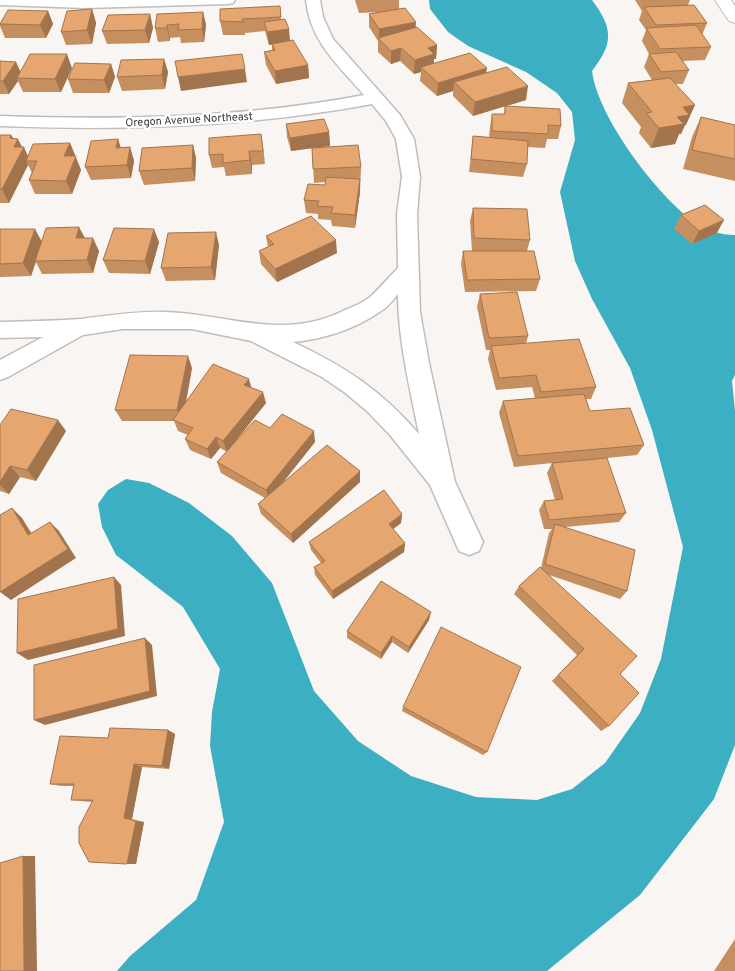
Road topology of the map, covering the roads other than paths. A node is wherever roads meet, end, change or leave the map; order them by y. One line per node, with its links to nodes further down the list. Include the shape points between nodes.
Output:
1 (228, 0): 4 (street, via 94,4)
2 (313, 0): 6 (street, via 315,17 326,41)
3 (723, 0): 5 (street)
4 (0, 1)
5 (735, 18)
6 (376, 98): 7 (street, Oregon Avenue Northeast, via 311,109 197,120); 8 (street, via 394,119 407,148 411,177 407,214)
7 (0, 121)
8 (408, 270): 11 (street, via 375,304 334,326 309,332); 13 (street, via 409,312 417,363)
9 (78, 327): 10 (street); 11 (street, via 123,321 176,320); 12 (street)
10 (0, 330)
11 (253, 333): 13 (street, via 322,366 354,386 390,420)
12 (0, 371)
13 (442, 482): 14 (street)
14 (469, 542)

